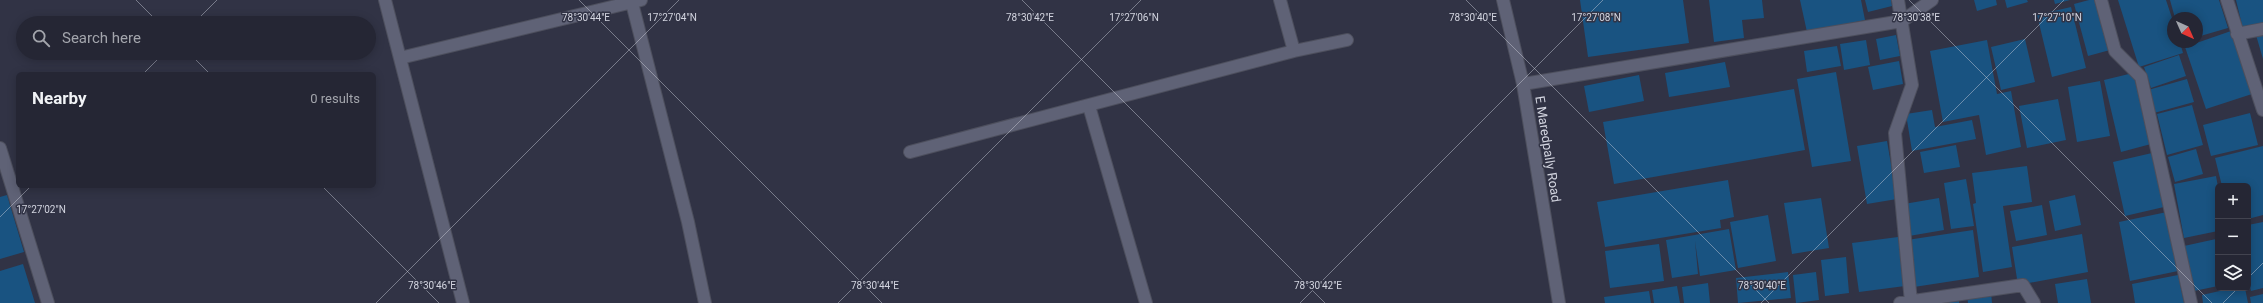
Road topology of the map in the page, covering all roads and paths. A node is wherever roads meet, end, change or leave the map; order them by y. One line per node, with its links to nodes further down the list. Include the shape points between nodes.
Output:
1 (385, 0): 14 (street)
2 (1280, 0): 13 (street)
3 (1503, 0): 15 (street, E Maredpally Road)
4 (1898, 0): 9 (street)
5 (1932, 0): 9 (street)
6 (2101, 0): 27 (street, via 2115,51 2141,78)
7 (2227, 0): 11 (street)
8 (637, 2): 14 (street); 23 (street)
9 (1902, 21): 15 (street); 20 (street, via 1912,85 1895,134)
10 (2263, 29): 11 (street)
11 (2237, 34): 17 (street)
12 (1347, 40): 13 (street)
13 (1294, 51): 16 (street)
14 (400, 58): 22 (street)
15 (1524, 84): 25 (street, E Maredpally Road)
16 (1090, 106): 19 (street); 24 (street)
17 (2263, 110)
18 (0, 148): 21 (street)
19 (910, 152)
20 (1905, 302): 26 (street, via 2023,285)
21 (48, 303)
22 (463, 303)
23 (705, 303)
24 (1146, 303)
25 (1559, 303)
26 (2034, 303)
27 (2191, 303)

